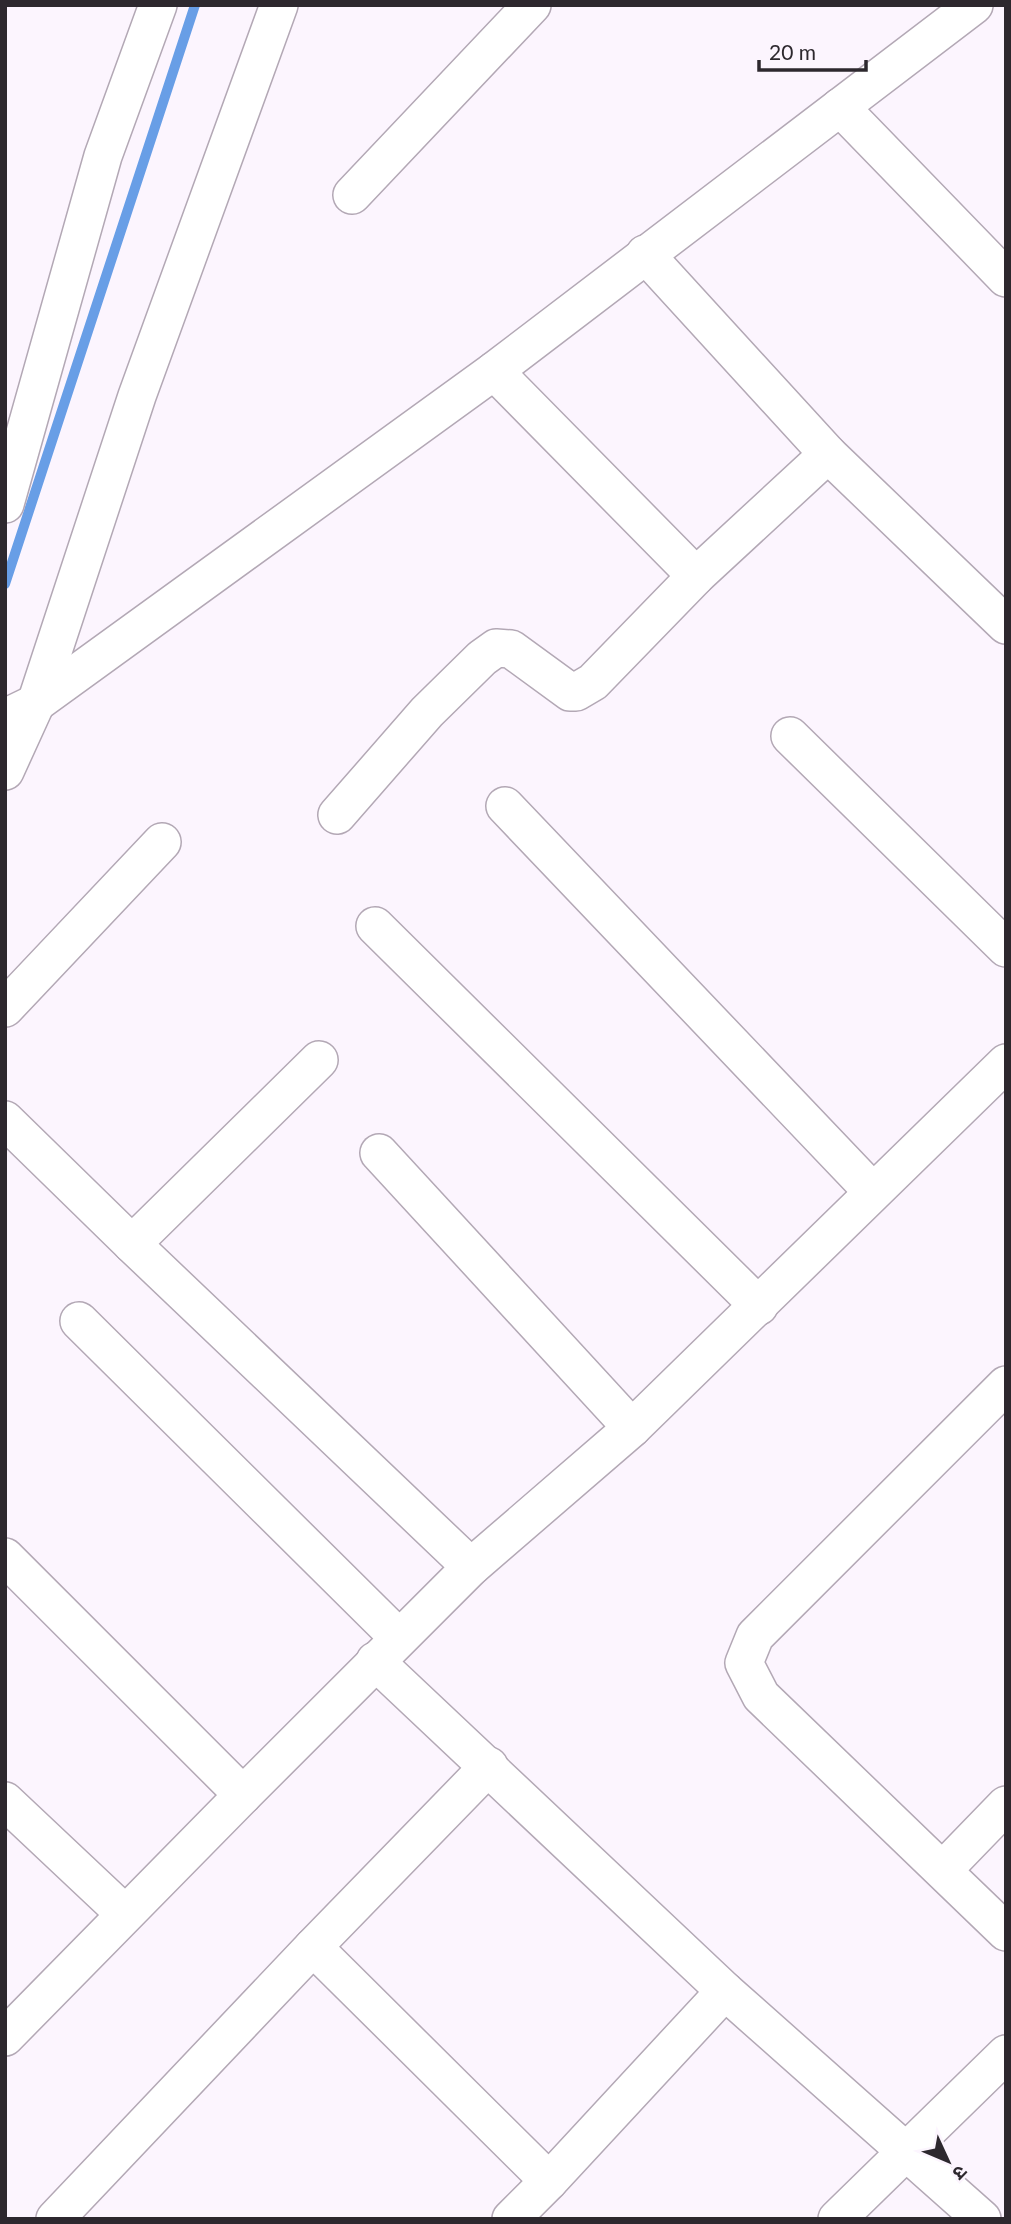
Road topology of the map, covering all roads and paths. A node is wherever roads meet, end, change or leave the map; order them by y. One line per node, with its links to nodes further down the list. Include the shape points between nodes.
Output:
1 (158, 5): 11 (street, via 103,156)
2 (279, 5): 14 (street)
3 (532, 5): 6 (street)
4 (974, 5): 5 (street)
5 (840, 107): 7 (street); 8 (street)
6 (352, 195)
7 (645, 254): 9 (street); 10 (street)
8 (1006, 278)
9 (494, 371): 12 (street); 14 (street)
10 (828, 454): 12 (street); 13 (street)
11 (7, 495)
12 (695, 576): 18 (street, via 593,682 576,692 565,689 511,649 492,650 427,712)
13 (1006, 625)
14 (21, 711): 16 (street)
15 (790, 736): 21 (street)
16 (5, 771)
17 (505, 806): 27 (street)
18 (337, 815)
19 (162, 842): 22 (street)
20 (375, 926): 29 (street)
21 (1006, 948)
22 (5, 1008)
23 (319, 1060): 28 (street)
24 (1006, 1063): 27 (street)
25 (5, 1119): 28 (street)
26 (379, 1153): 32 (street)
27 (873, 1192): 29 (street)
28 (132, 1244): 34 (street)
29 (759, 1306): 32 (street)
30 (79, 1321): 35 (street)
31 (1006, 1385): 40 (street, via 755,1636 744,1663 761,1696)
32 (632, 1428): 34 (street)
33 (5, 1556): 37 (street)
34 (471, 1567): 35 (street)
35 (387, 1649): 36 (street); 37 (street)
36 (489, 1766): 43 (street); 44 (street)
37 (243, 1794): 41 (street)
38 (5, 1801): 41 (street)
39 (1006, 1805): 40 (street)
40 (943, 1870): 42 (street)
41 (125, 1914): 45 (street)
42 (1006, 1933)
43 (313, 1947): 48 (street); 49 (street)
44 (725, 1991): 47 (street); 48 (street)
45 (5, 2037)
46 (1006, 2054): 47 (street)
47 (906, 2150): 51 (street); 52 (street)
48 (550, 2181): 50 (street)
49 (55, 2219)
50 (511, 2219)
51 (837, 2219)
52 (982, 2219)

